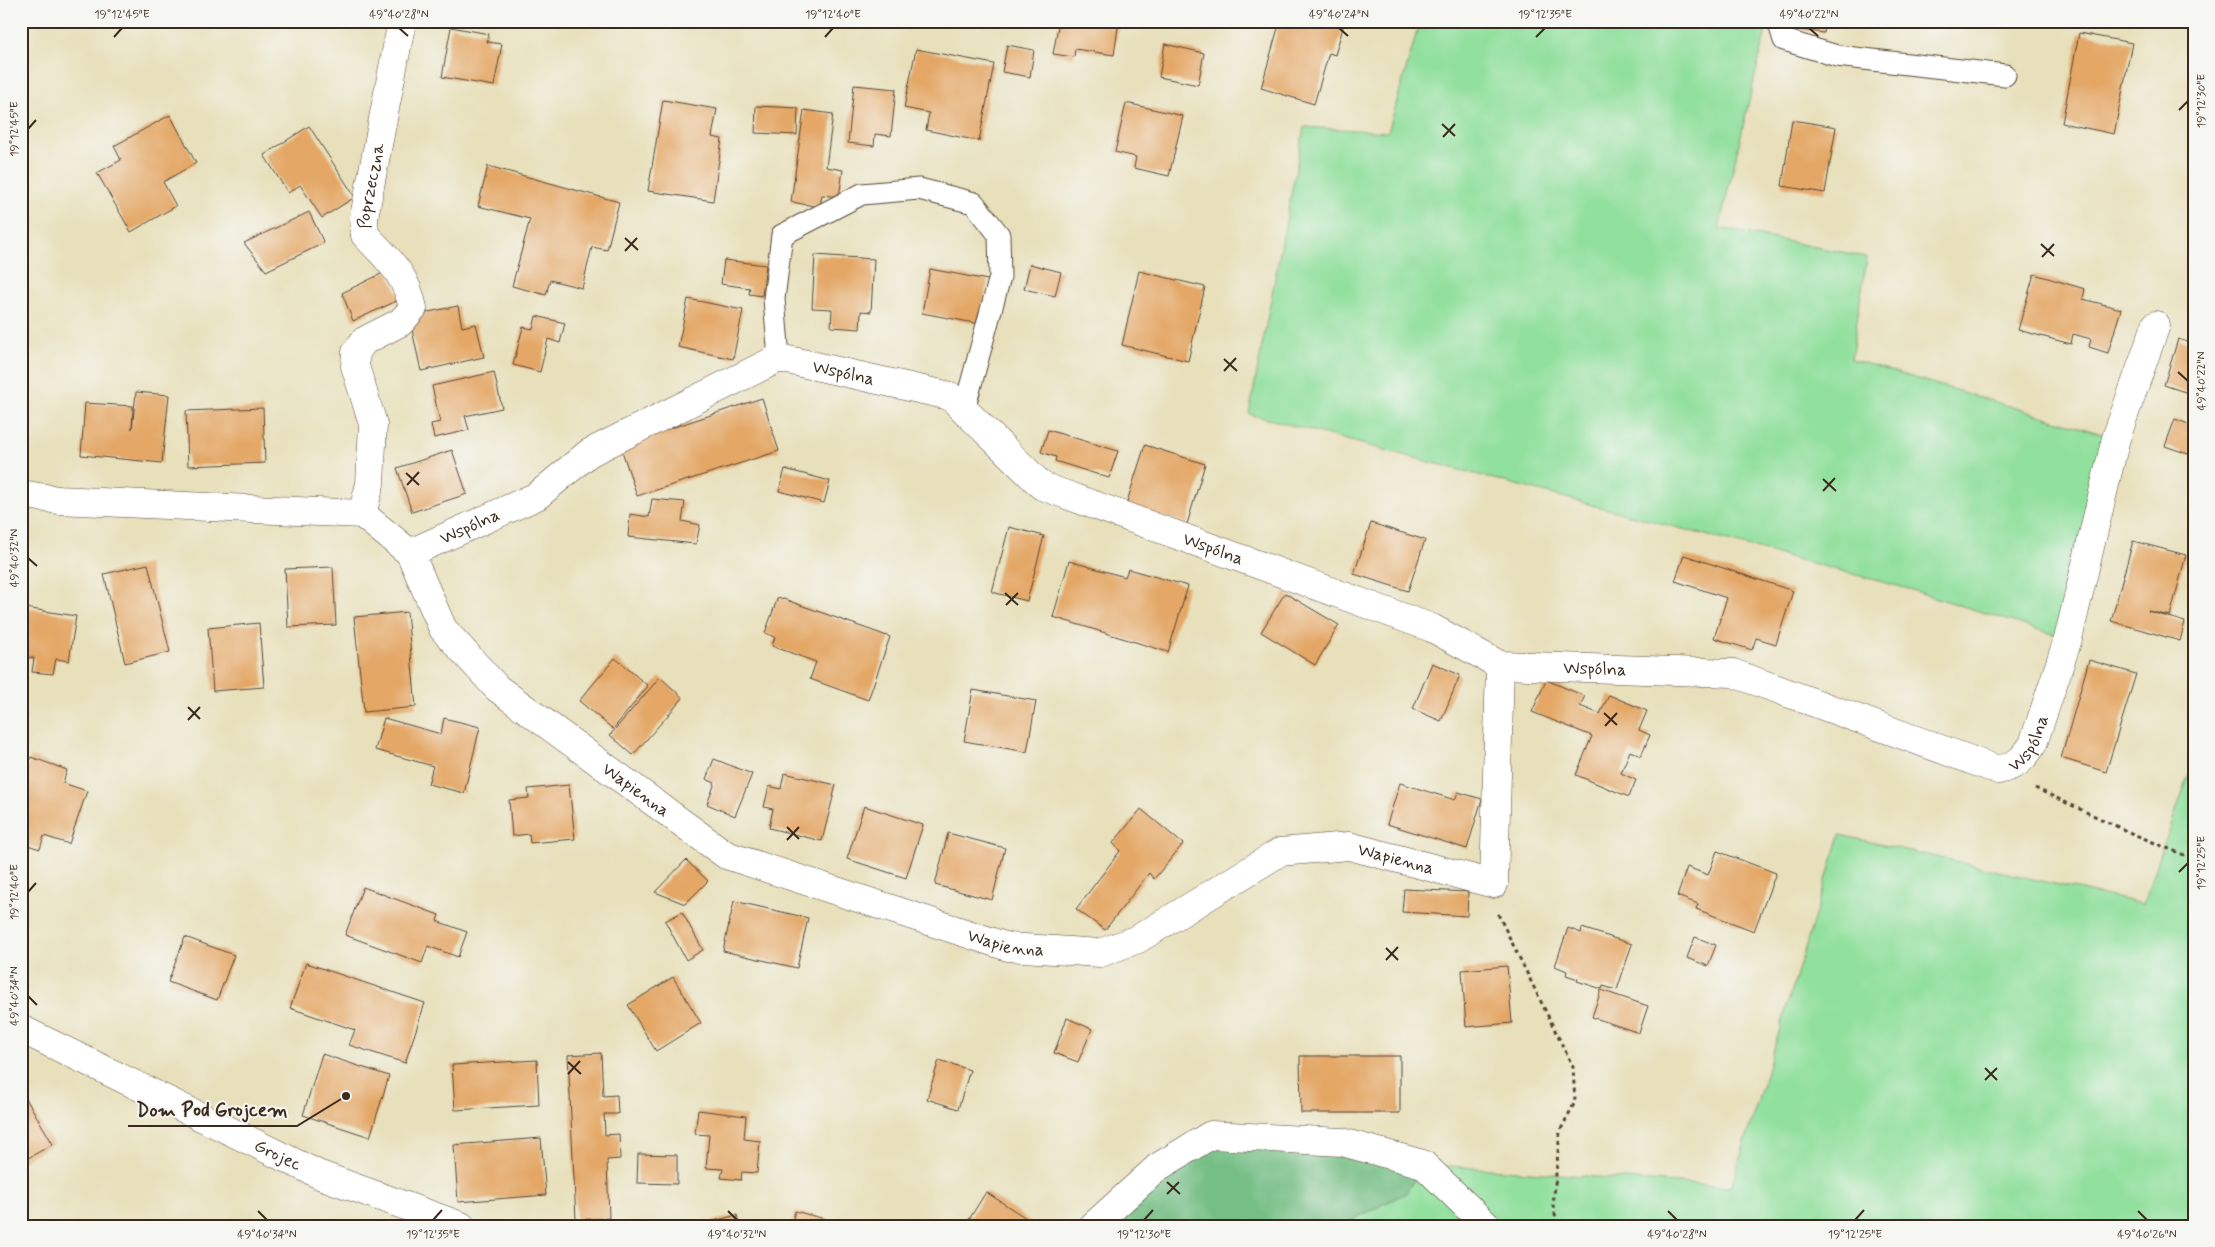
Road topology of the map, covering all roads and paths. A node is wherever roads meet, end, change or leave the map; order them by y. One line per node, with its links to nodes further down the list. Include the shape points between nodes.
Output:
1 (402, 21): 8 (street, Poprzeczna, via 364,217 365,235 396,267 409,290 413,308 400,322 364,341 356,352 355,366 373,424 370,484)
2 (1778, 21): 3 (lane, via 1784,40 1837,56)
3 (2005, 76)
4 (2156, 325): 11 (street, Wspólna, via 2116,438 2068,639 2033,744 2025,758 2015,766)
5 (779, 358): 6 (street, Wspólna, via 950,396); 6 (lane, via 774,299 782,235 862,194 919,189 974,203 999,234 1000,277); 9 (street, Wspólna, via 589,453 537,496)
6 (964, 410): 10 (street, Wspólna, via 1042,486 1432,628)
7 (21, 494): 8 (street, via 58,500)
8 (362, 514): 9 (street)
9 (410, 553): 13 (street, Wapienna, via 443,630 497,688 726,855 1008,947 1100,953 1138,939 1280,852 1349,846)
10 (1500, 665): 11 (street, Wspólna, via 1733,673); 13 (street)
11 (1998, 770): 12 (path)
12 (2194, 859)
13 (1494, 884): 18 (path, via 1489,894 1573,1067 1575,1102 1560,1131 1553,1206)
14 (21, 1029): 15 (street, Grojec, via 320,1175)
15 (461, 1226)
16 (1093, 1226): 17 (street, via 1158,1167 1211,1136 1342,1142 1423,1164)
17 (1487, 1226)
18 (1558, 1226)

